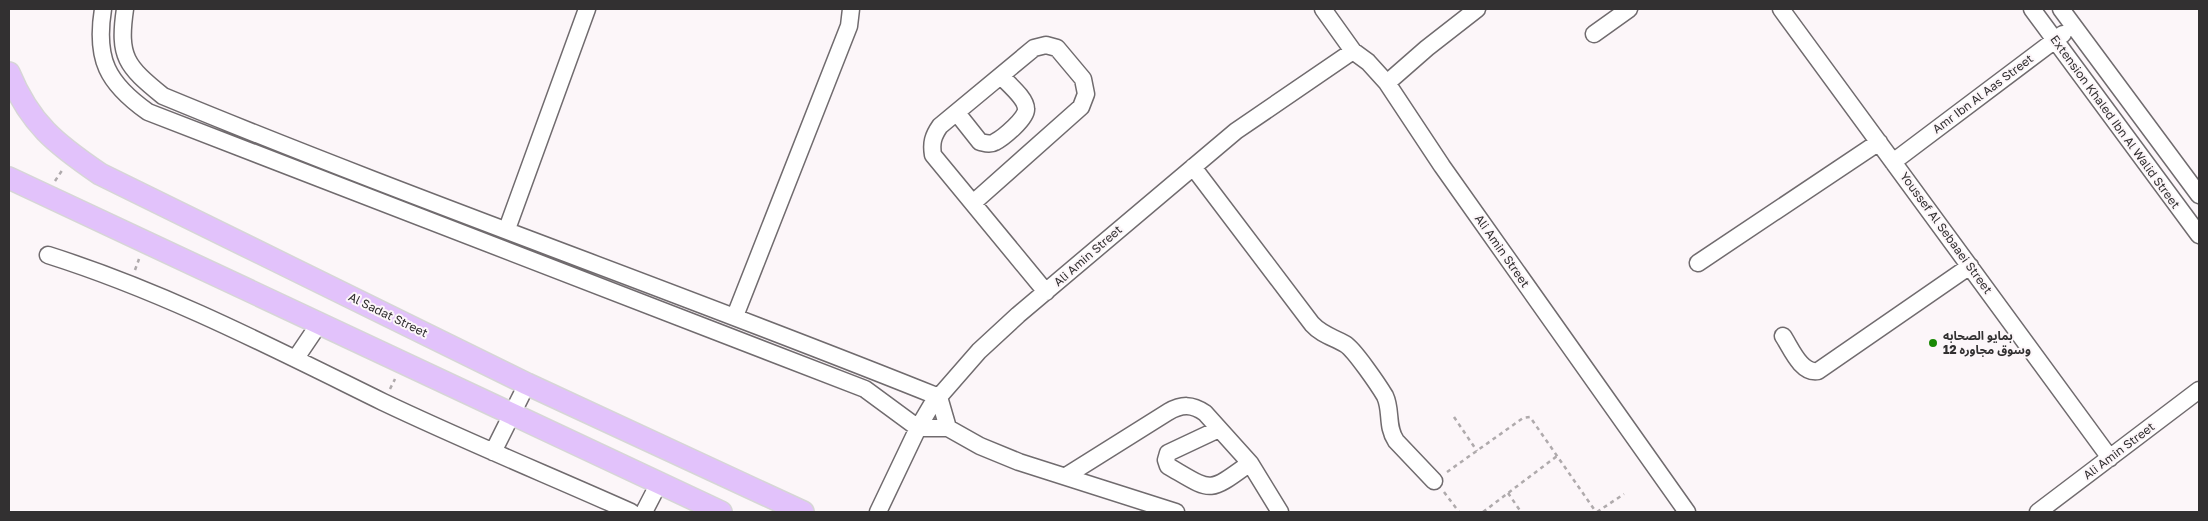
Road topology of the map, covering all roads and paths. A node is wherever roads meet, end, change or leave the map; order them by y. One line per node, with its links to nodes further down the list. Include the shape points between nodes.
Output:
1 (103, 9): 28 (street, via 104,63 113,82 148,112)
2 (125, 9): 24 (street, via 121,40 131,68 163,96)
3 (587, 9): 29 (street)
4 (852, 9): 39 (street, via 849,26)
5 (1323, 9): 14 (street, Ali Amin Street)
6 (1477, 9): 17 (street)
7 (1629, 9): 12 (street)
8 (1781, 9): 19 (street, Youssef Al Sebaaei Street)
9 (2032, 9): 13 (street, Extension Khaled Ibn Al Walid Street)
10 (2060, 9): 11 (street, Extension Khaled Ibn Al Walid Street)
11 (2074, 27): 13 (street, Amr Ibn Al Aas Street); 25 (street, Extension Khaled Ibn Al Walid Street)
12 (1594, 34)
13 (2055, 40): 21 (street, Amr Ibn Al Aas Street); 30 (street, Extension Khaled Ibn Al Walid Street)
14 (1354, 51): 17 (street, Ali Amin Street); 22 (street, Ali Amin Street, via 1244,125)
15 (9, 73): 20 (main road, Al Sadat Street, via 30,113 45,133)
16 (1001, 76): 18 (street); 18 (street, via 1024,102 1026,115 1022,120 995,142 985,143 980,142); 27 (street, via 1034,48 1052,45 1083,80 1086,94 1081,107)
17 (1387, 83): 74 (street, Ali Amin Street)
18 (956, 113): 27 (street, via 936,132 933,155)
19 (1879, 142): 21 (street, Youssef Al Sebaaei Street); 33 (street)
20 (71, 155): 26 (path); 44 (main road, Al Sadat Street, via 100,174)
21 (1893, 162): 34 (street, Youssef Al Sebaaei Street)
22 (1193, 167): 37 (street, Ali Amin Street); 59 (street, via 1312,324 1327,337 1353,350 1384,396 1388,406 1388,425 1396,441)
23 (9, 178): 26 (main road)
24 (402, 191): 28 (street); 29 (street)
25 (2199, 195)
26 (46, 196): 31 (main road)
27 (973, 203): 37 (street)
28 (394, 208): 38 (street)
29 (507, 229): 35 (street)
30 (2199, 235)
31 (146, 243): 36 (path); 40 (main road)
32 (48, 255): 36 (street)
33 (1698, 263)
34 (1970, 266): 41 (street, via 1818,371 1805,369); 56 (street, Youssef Al Sebaaei Street)
35 (643, 282): 38 (street); 39 (street)
36 (129, 284): 42 (street)
37 (1046, 292): 46 (street, Ali Amin Street, via 979,351)
38 (635, 300): 50 (street, via 865,389)
39 (735, 316): 46 (street)
40 (319, 324): 42 (street); 43 (main road)
41 (1783, 336)
42 (296, 358): 47 (street)
43 (402, 364): 47 (path); 48 (main road)
44 (527, 384): 48 (street); 66 (main road, Al Sadat Street)
45 (2199, 390): 56 (street, Ali Amin Street)
46 (939, 397): 50 (street, Ali Amin Street); 51 (street)
47 (384, 402): 54 (street)
48 (512, 415): 54 (street); 60 (main road)
49 (1454, 417): 53 (path)
50 (918, 428): 51 (street); 67 (street, Ali Amin Street)
51 (948, 428): 58 (street, via 1019,462)
52 (1219, 430): 57 (street); 57 (street, via 1168,453 1168,466 1208,487 1222,484); 58 (street, via 1197,407 1176,407)
53 (1476, 450): 55 (path, via 1523,418 1530,417); 59 (path)
54 (493, 452): 63 (street)
55 (1557, 456): 61 (path); 73 (path)
56 (2110, 458): 75 (street, Ali Amin Street)
57 (1250, 463): 69 (street)
58 (1066, 476): 68 (street)
59 (1434, 480): 70 (path)
60 (659, 483): 64 (street); 65 (main road)
61 (1508, 493): 71 (path); 72 (path)
62 (1624, 494): 73 (path)
63 (631, 512)
64 (644, 512)
65 (721, 512)
66 (803, 512)
67 (878, 512)
68 (1176, 512)
69 (1280, 512)
70 (1459, 512)
71 (1483, 512)
72 (1521, 512)
73 (1597, 512)
74 (1687, 512)
75 (2038, 512)

